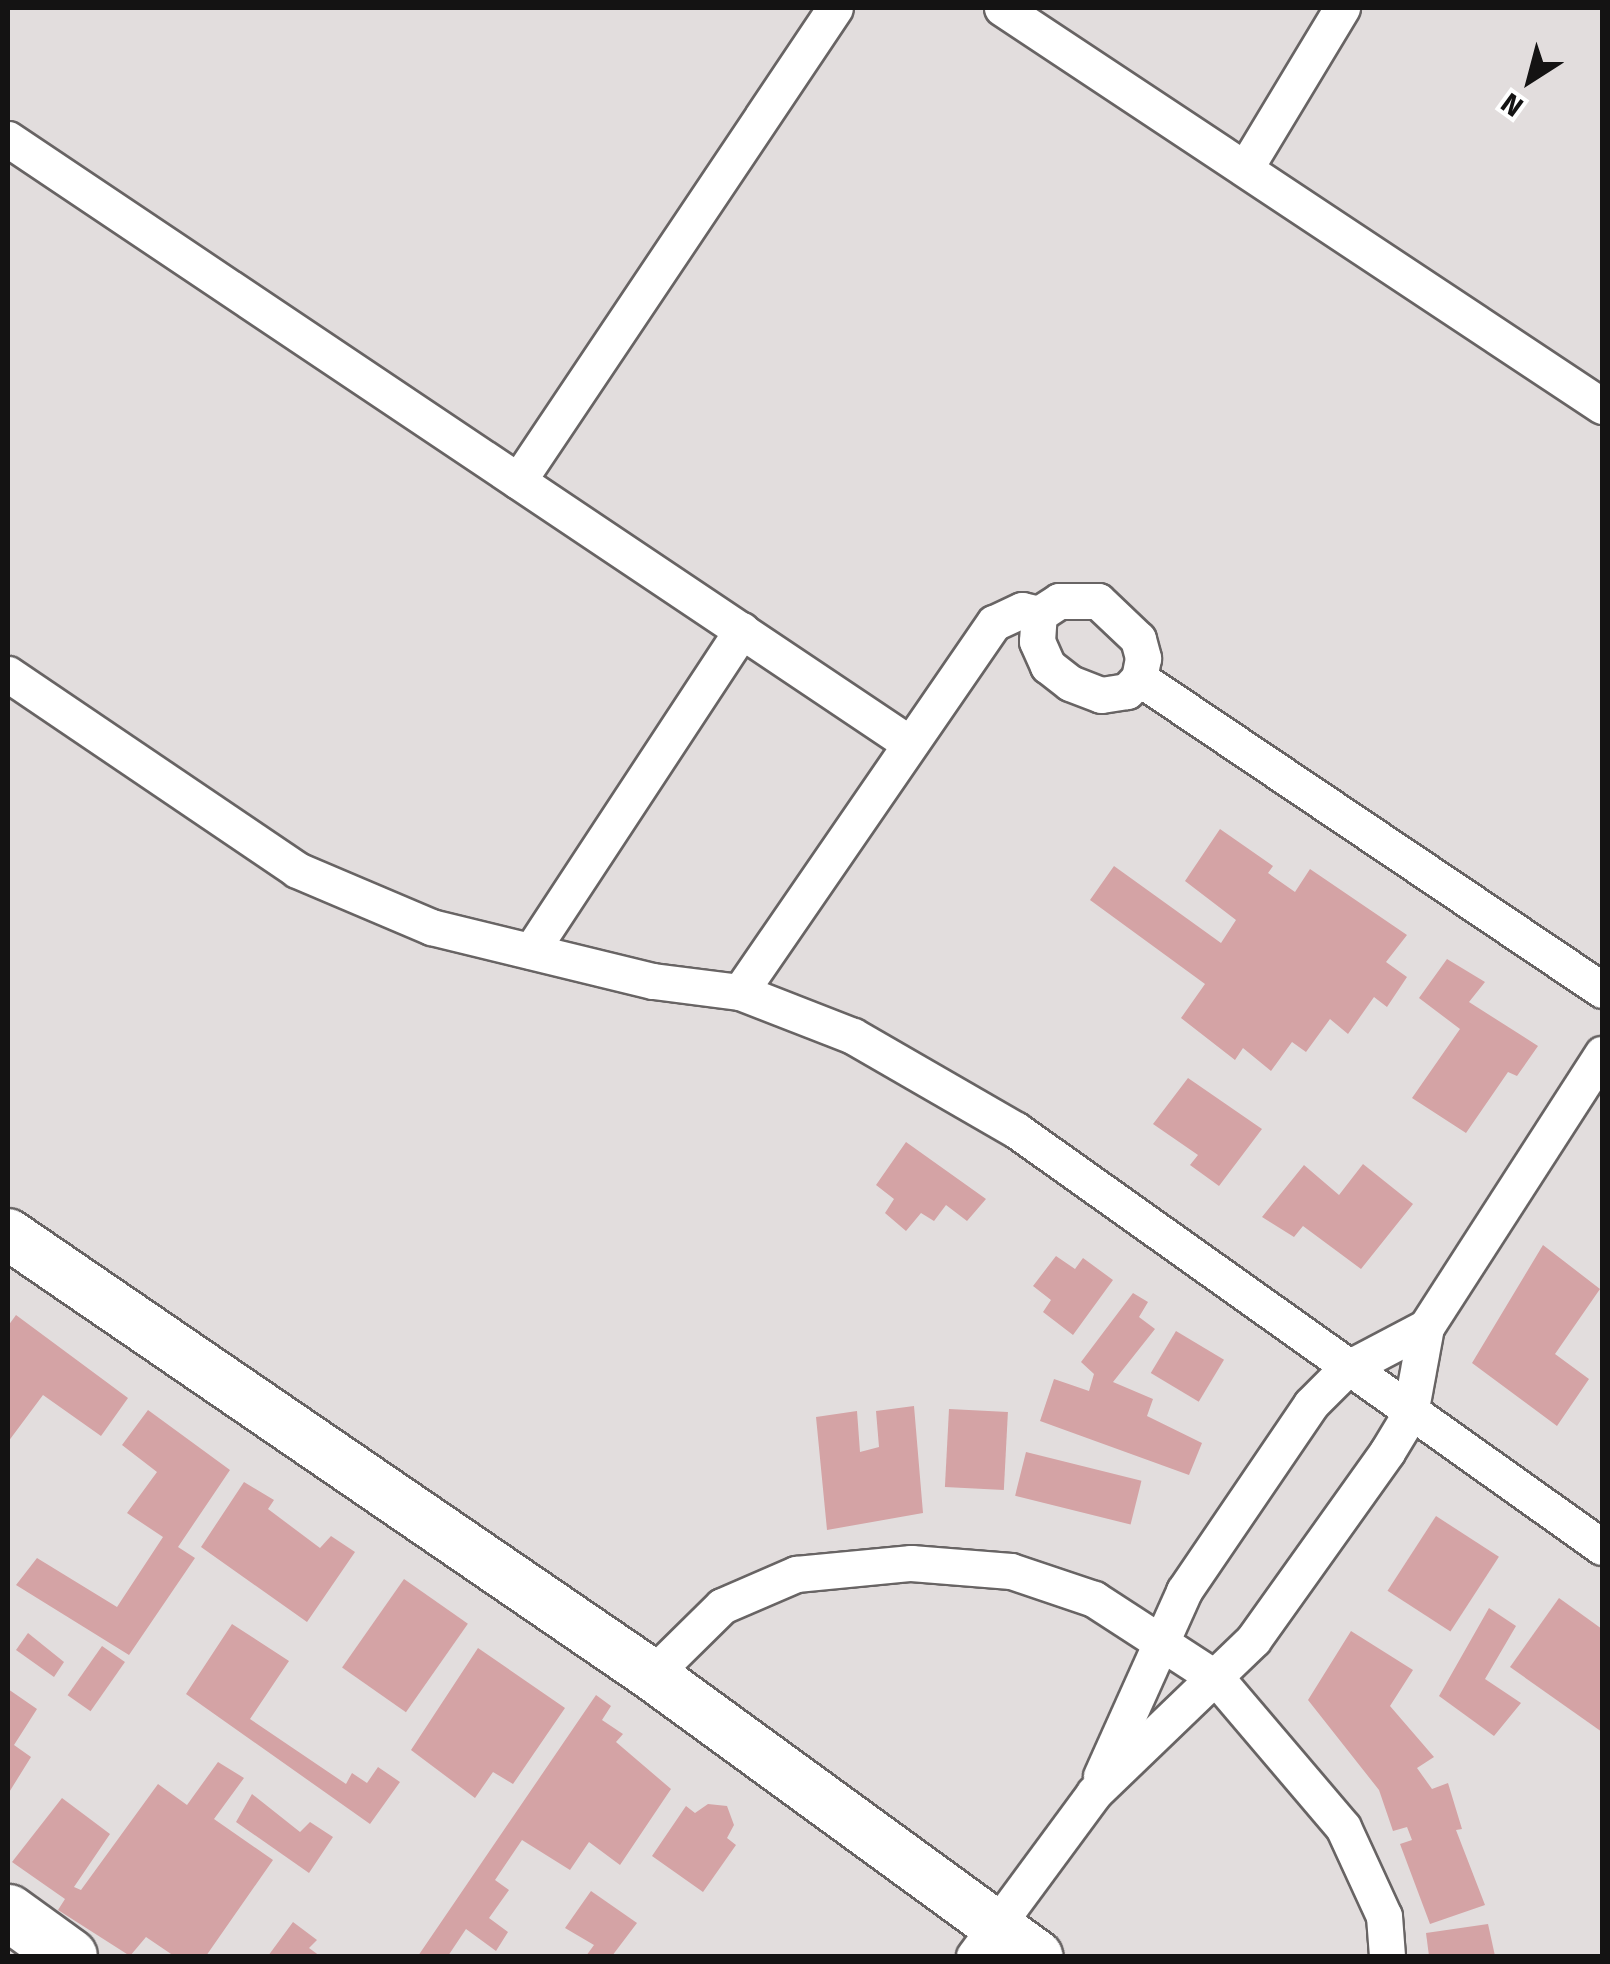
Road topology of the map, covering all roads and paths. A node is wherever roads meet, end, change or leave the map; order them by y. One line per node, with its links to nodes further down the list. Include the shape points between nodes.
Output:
1 (836, 8): 8 (street)
2 (1002, 8): 4 (street)
3 (1342, 8): 6 (street)
4 (1048, 20): 6 (street)
5 (8, 139): 8 (street)
6 (1246, 166): 7 (street)
7 (1602, 406)
8 (518, 481): 10 (street)
9 (1039, 614): 12 (street, via 1059,600 1098,601 1138,639); 12 (street, via 1037,642 1048,666 1070,684 1101,695 1127,691); 13 (street, via 1022,610 994,623)
10 (742, 630): 13 (street); 14 (street)
11 (8, 674): 14 (street, via 297,870 430,926)
12 (1139, 678): 15 (street)
13 (909, 743): 16 (street)
14 (530, 951): 16 (street, via 653,981)
15 (1602, 990)
16 (740, 992): 20 (street, via 853,1036 1016,1130)
17 (1602, 1054): 19 (street)
18 (8, 1234): 24 (street)
19 (1426, 1327): 20 (street); 21 (street)
20 (1346, 1368): 21 (street); 23 (street, via 1311,1404 1184,1591)
21 (1410, 1414): 22 (street); 25 (street, via 1253,1640)
22 (1602, 1547)
23 (1161, 1642): 24 (street, via 1094,1600 1012,1571 911,1563 796,1574 722,1606); 25 (street); 26 (street)
24 (652, 1675): 28 (street)
25 (1217, 1678): 26 (street); 33 (street, via 1343,1826 1384,1916)
26 (1094, 1792): 28 (street)
27 (8, 1912): 31 (main road)
28 (984, 1942): 32 (street)
29 (8, 1944): 30 (main road)
30 (31, 1956)
31 (69, 1956)
32 (1037, 1956)
33 (1387, 1956)

